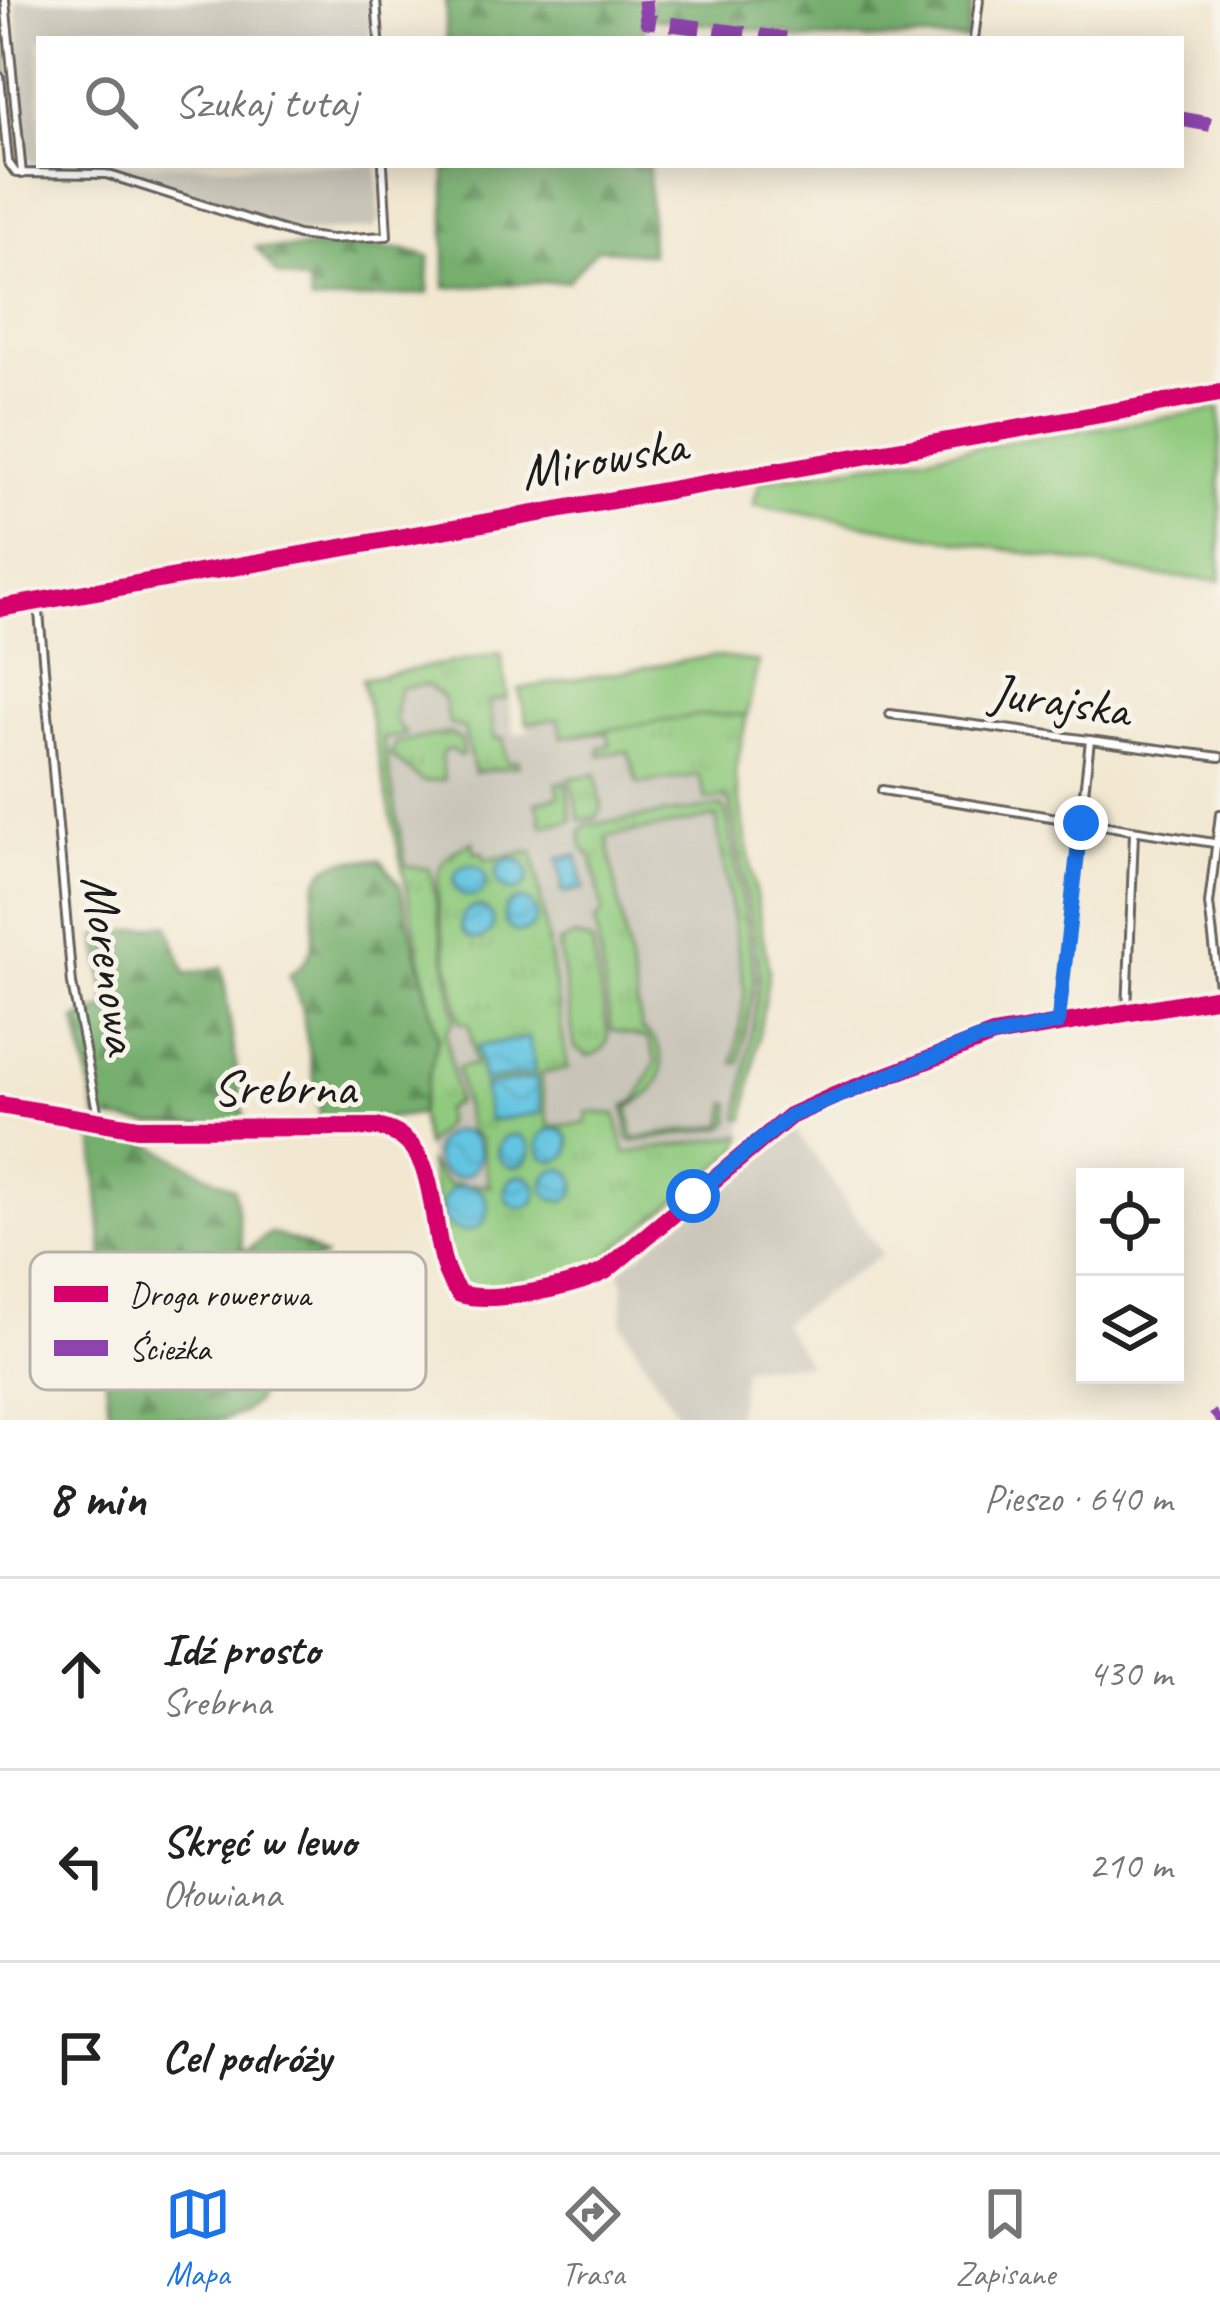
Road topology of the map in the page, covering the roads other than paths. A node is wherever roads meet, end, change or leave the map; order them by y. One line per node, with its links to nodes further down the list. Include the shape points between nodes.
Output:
1 (5, 0): 8 (street)
2 (376, 0): 4 (street)
3 (979, 0): 5 (street)
4 (379, 36)
5 (974, 36)
6 (0, 77): 8 (street, via 9,168)
7 (383, 168): 8 (street, via 387,236 331,239 106,174)
8 (22, 174)
9 (1220, 393): 10 (street, Mirowska)
10 (38, 601): 11 (street, Mirowska); 24 (street, Morenowa, via 72,984)
11 (0, 608)
12 (890, 714): 13 (street, Jurajska)
13 (1090, 740): 14 (street, Jurajska); 17 (street)
14 (1220, 757)
15 (882, 790): 17 (street)
16 (1220, 814): 19 (street)
17 (1081, 823): 18 (street); 22 (street)
18 (1134, 833): 19 (street); 21 (street)
19 (1218, 844): 20 (street, via 1209,904)
20 (1220, 996): 21 (street, Srebrna)
21 (1127, 1012): 22 (street, Srebrna)
22 (1058, 1023): 24 (street, Srebrna, via 978,1039 790,1116 605,1271 490,1298 460,1294 446,1275 423,1165 396,1132 138,1128)
23 (0, 1105): 24 (street, Srebrna)
24 (100, 1120)

